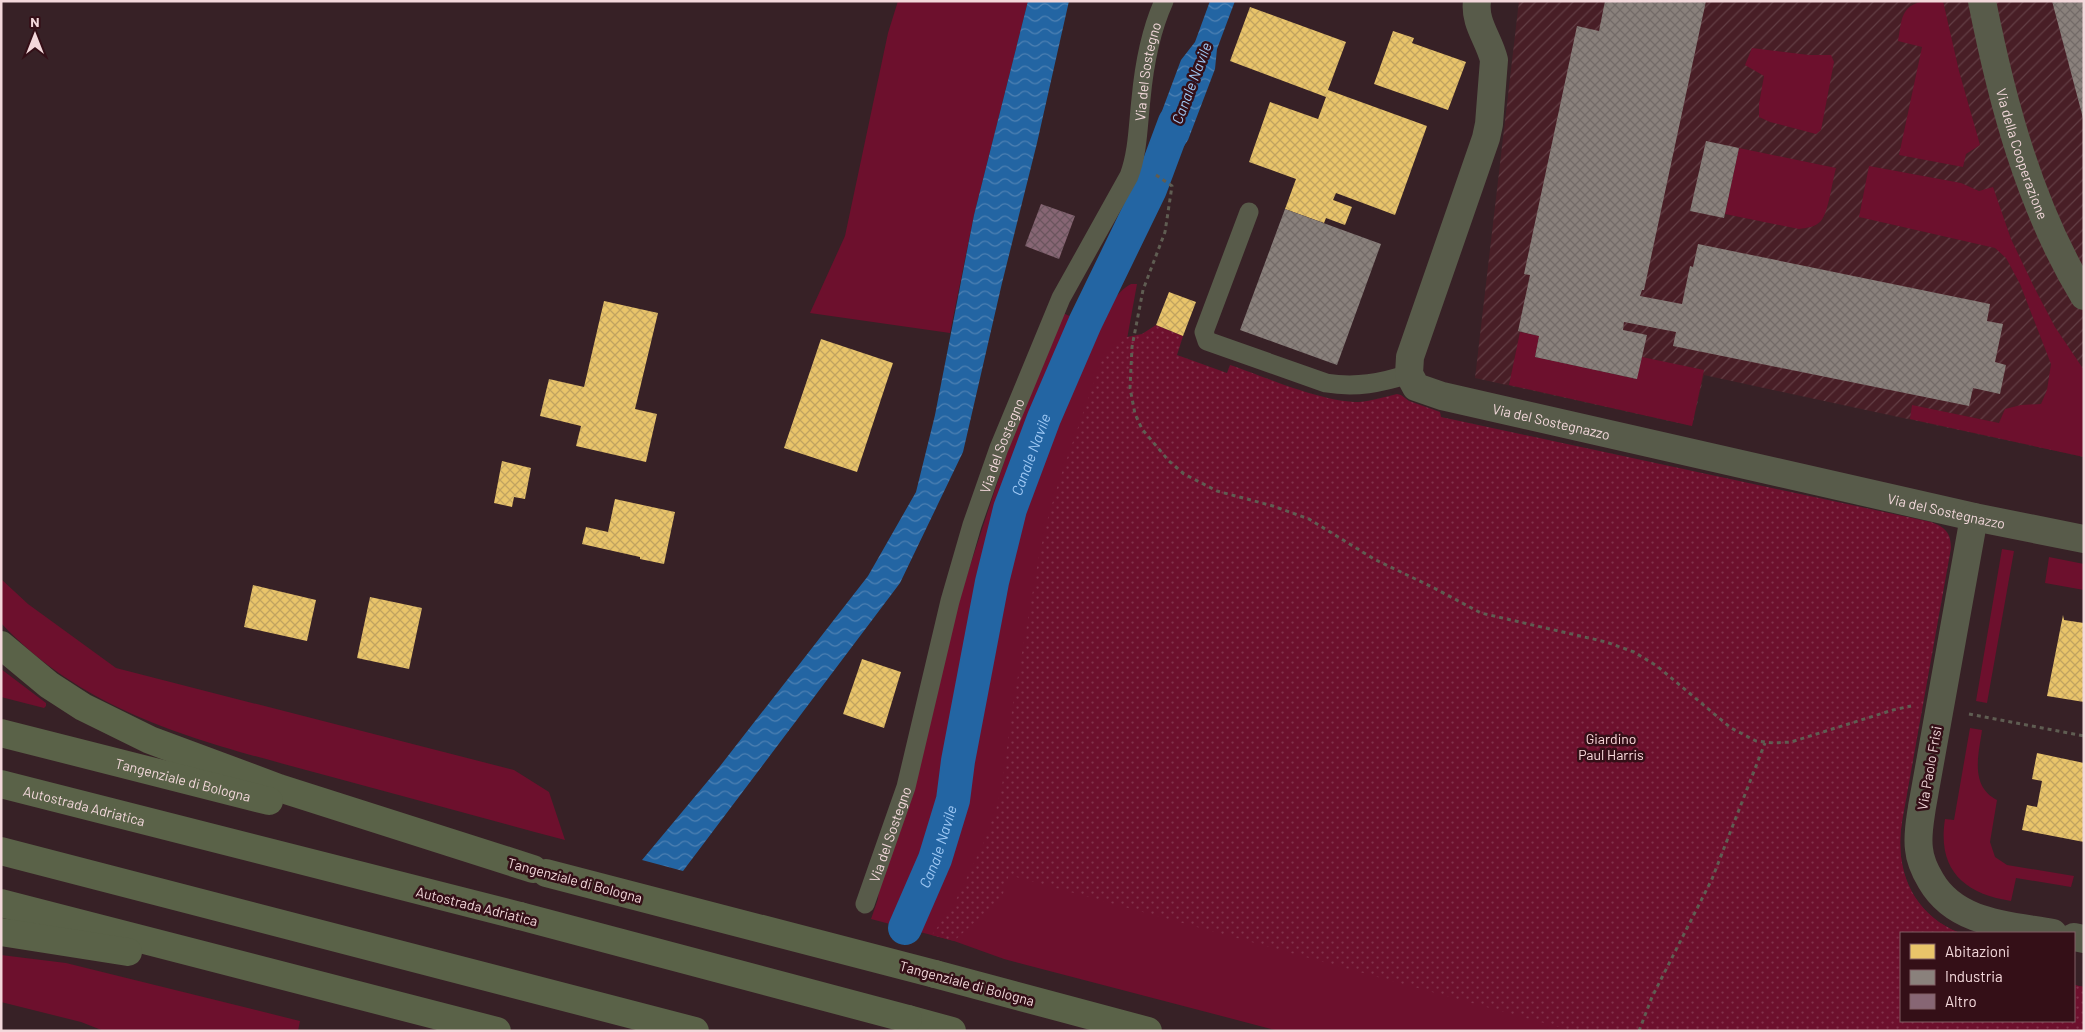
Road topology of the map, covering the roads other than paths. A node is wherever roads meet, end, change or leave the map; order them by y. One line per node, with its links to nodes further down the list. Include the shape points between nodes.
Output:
1 (1164, 1): 15 (lane, Via del Sostegno, via 1144,69 1135,160 1061,298 999,448 950,602 906,788)
2 (1477, 1): 6 (street, via 1477,20 1494,60 1489,124 1410,357)
3 (1982, 1): 5 (street, Via della Cooperazione, via 2028,175 2045,219)
4 (1249, 212): 6 (lane, via 1204,332 1207,341 1341,386 1381,383)
5 (2084, 296)
6 (1409, 374): 7 (street, Via del Sostegnazzo, via 1416,387 1442,396)
7 (1974, 517): 8 (street, Via del Sostegnazzo); 17 (street, Via Paolo Frisi, via 1924,797 1919,850 1924,870 1948,904 1988,922)
8 (2084, 538)
9 (1, 646): 13 (highway, via 49,685 83,707 150,740 278,788)
10 (1, 733): 13 (highway, Tangenziale di Bologna)
11 (1, 784): 21 (highway, Autostrada Adriatica, bridge, via 520,916)
12 (1, 851): 20 (highway)
13 (540, 871): 22 (highway, Tangenziale di Bologna, bridge)
14 (1, 903): 18 (highway)
15 (865, 904)
16 (1, 932): 18 (highway)
17 (2047, 932)
18 (341, 990): 19 (highway)
19 (497, 1031)
20 (695, 1031)
21 (952, 1031)
22 (1148, 1031)

